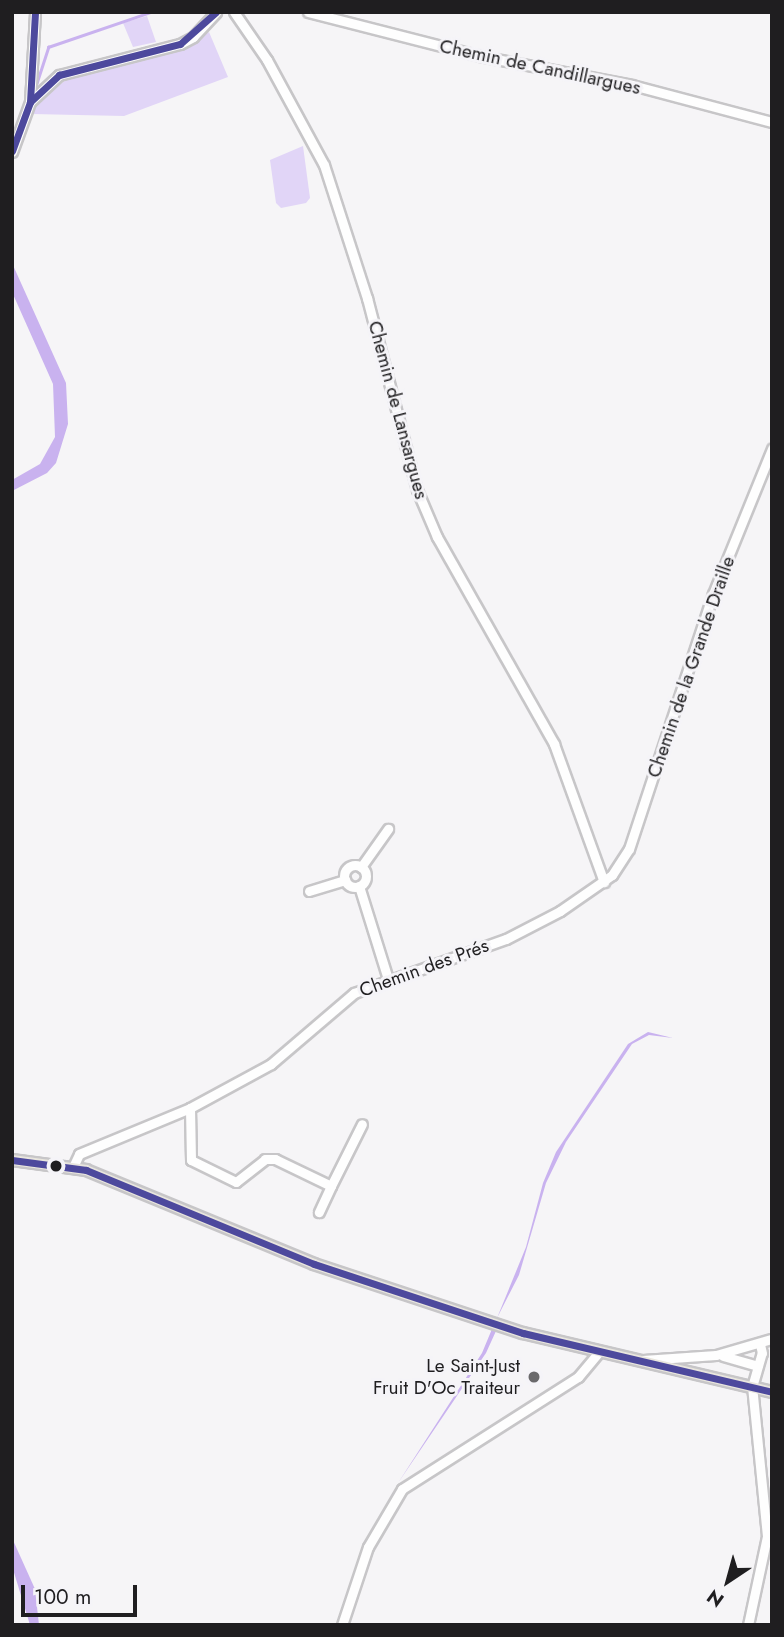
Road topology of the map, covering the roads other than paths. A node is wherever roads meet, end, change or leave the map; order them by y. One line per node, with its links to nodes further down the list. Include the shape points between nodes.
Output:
1 (35, 12): 5 (street)
2 (216, 12): 5 (street, via 187,41 66,71)
3 (234, 12): 12 (street, Chemin de Lansargues, via 267,60 324,165 368,298 417,490 438,537 554,744)
4 (308, 12): 6 (street, Chemin de Candillargues, via 480,56 632,85)
5 (30, 98): 7 (street)
6 (772, 122)
7 (12, 152)
8 (772, 449): 12 (street, Chemin de la Grande Draille, via 713,594 629,849)
9 (388, 829): 10 (street)
10 (361, 867): 11 (street, via 348,868); 13 (street, via 366,876)
11 (345, 880): 13 (street); 14 (street)
12 (604, 882): 15 (street, Chemin des Prés, via 525,930)
13 (359, 886): 15 (street)
14 (309, 891)
15 (388, 979): 16 (street, Chemin des Prés, via 340,1002 271,1063)
16 (190, 1108): 19 (street, Chemin des Prés, via 79,1154); 20 (street, via 193,1122 188,1153 194,1163 236,1182 271,1158)
17 (362, 1124): 20 (street)
18 (12, 1160): 19 (main road)
19 (73, 1167): 24 (main road, via 314,1264 523,1333)
20 (331, 1186): 21 (street)
21 (318, 1212)
22 (771, 1339): 23 (street)
23 (760, 1344): 25 (street); 27 (street)
24 (599, 1352): 26 (main road); 30 (street, via 578,1377 402,1489 368,1547)
25 (716, 1355): 26 (street); 27 (street)
26 (638, 1361): 28 (main road)
27 (758, 1366): 28 (street)
28 (752, 1387): 29 (main road); 31 (street, via 767,1536)
29 (772, 1392)
30 (342, 1625)
31 (748, 1625)

